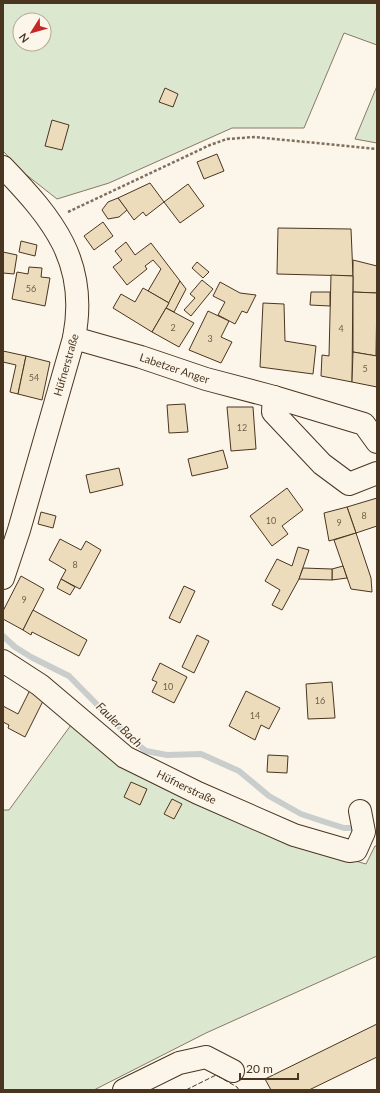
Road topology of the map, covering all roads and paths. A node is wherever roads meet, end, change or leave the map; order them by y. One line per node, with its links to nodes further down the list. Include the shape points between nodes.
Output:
1 (377, 149): 3 (path, via 254,137 227,139 159,168)
2 (3, 167): 3 (street, Hüfnerstraße)
3 (50, 221): 4 (street, Hüfnerstraße, via 62,242 76,283 78,320)
4 (74, 338): 5 (street, Labetzer Anger); 8 (street, Hüfnerstraße)
5 (274, 397): 6 (street, Labetzer Anger, via 364,424); 7 (street, via 273,412 322,464 338,476 349,484)
6 (377, 442)
7 (377, 473)
8 (3, 578)
9 (3, 661): 10 (street, Hüfnerstraße, via 40,685 125,757 198,793 294,835 348,851 356,850 364,832)
10 (360, 811)
11 (233, 1071): 12 (street, via 206,1057 179,1064)
12 (124, 1090)

